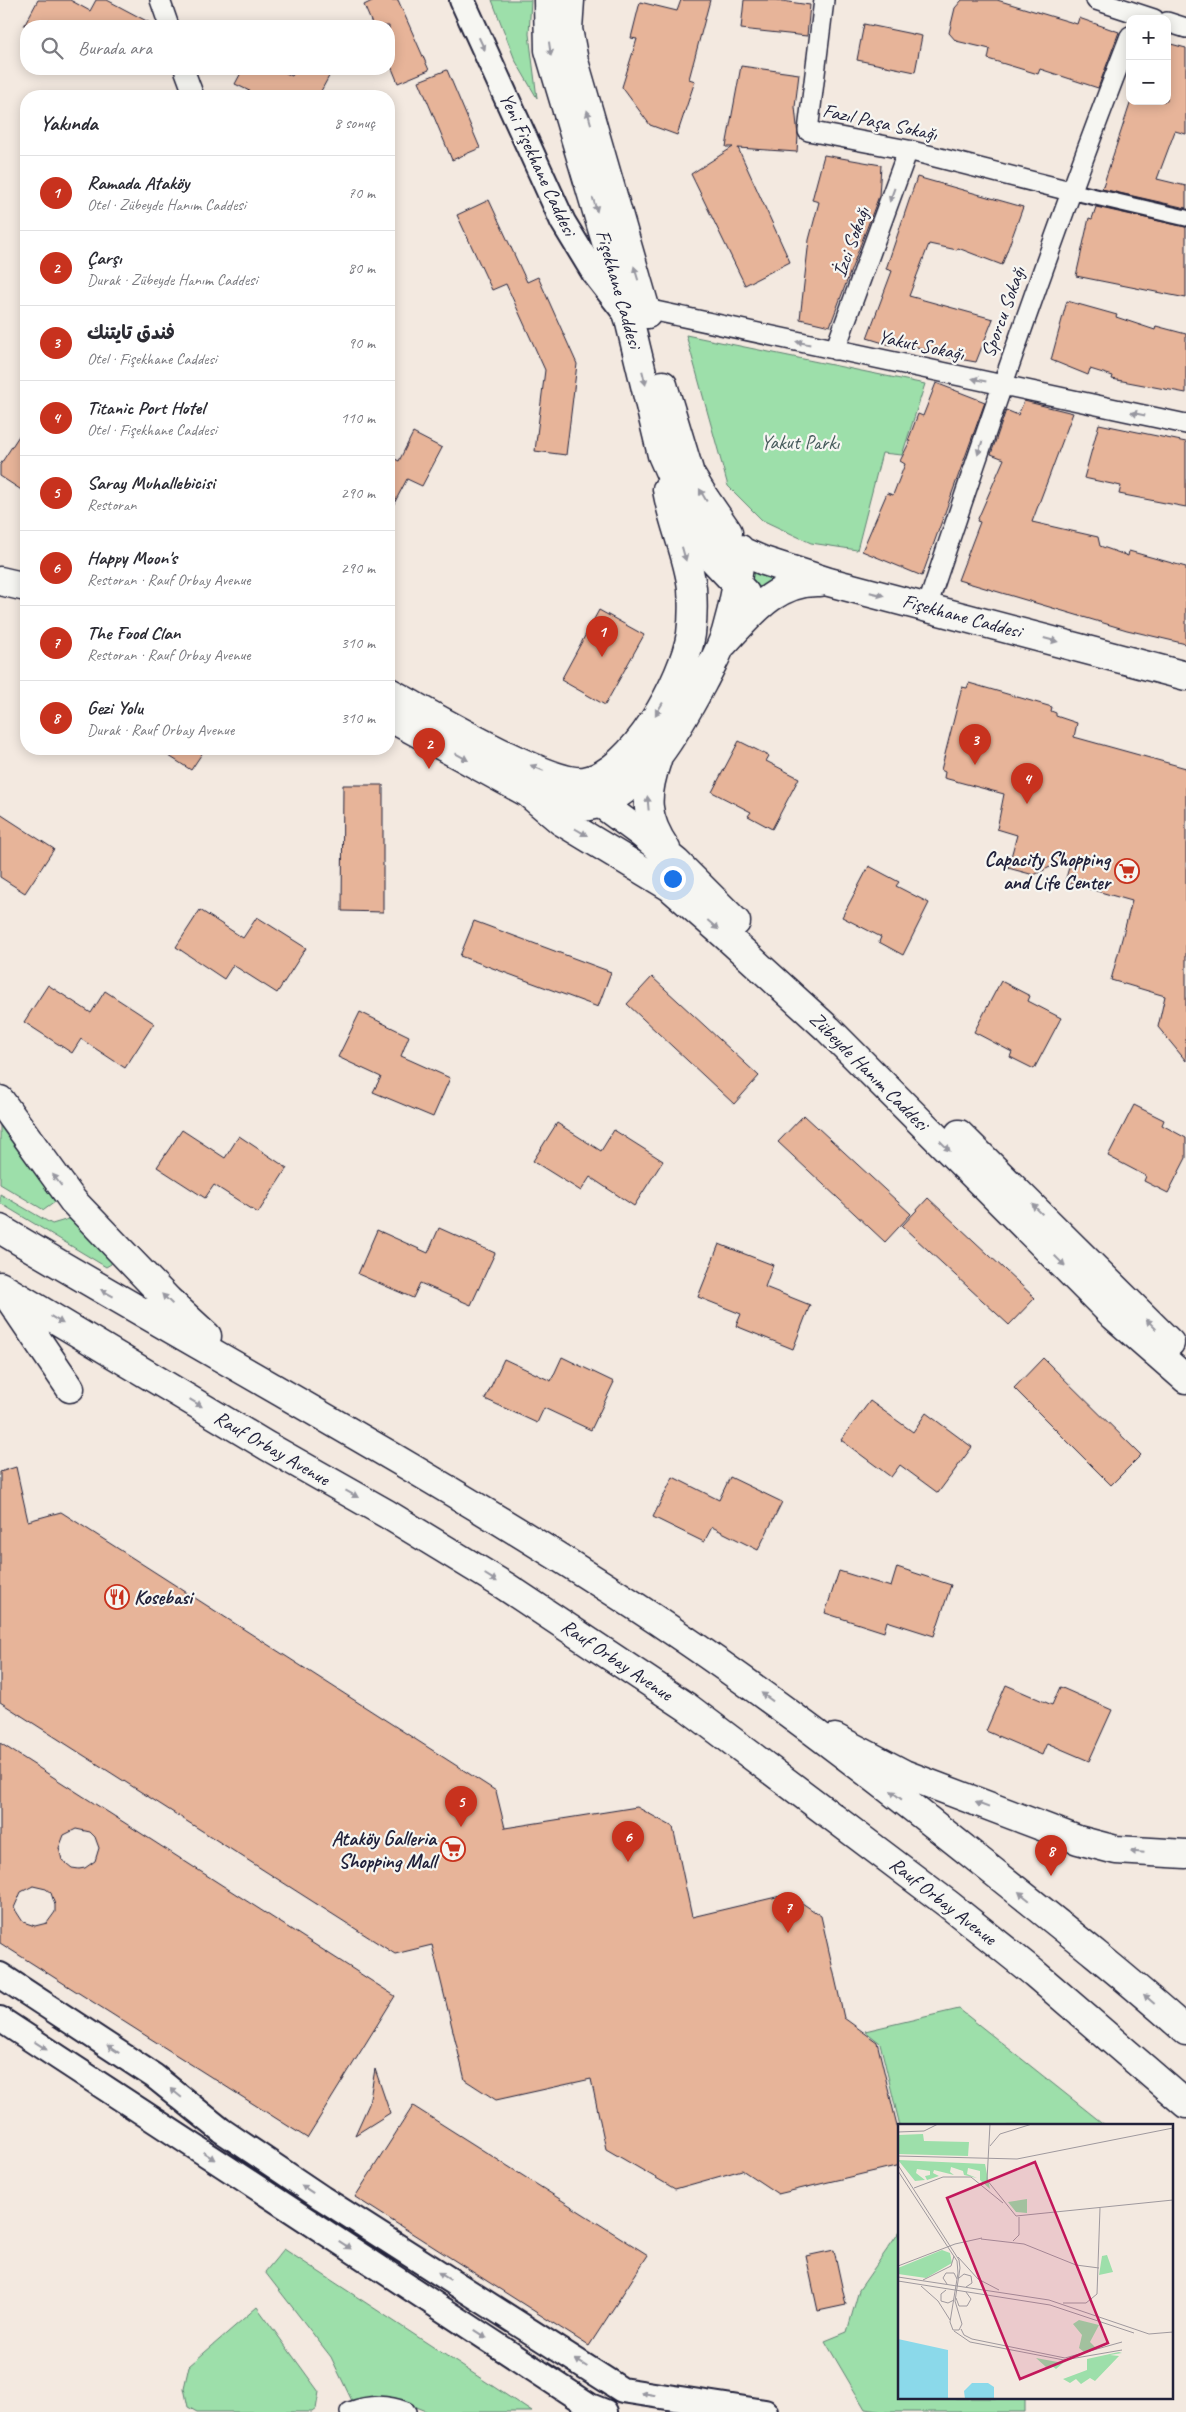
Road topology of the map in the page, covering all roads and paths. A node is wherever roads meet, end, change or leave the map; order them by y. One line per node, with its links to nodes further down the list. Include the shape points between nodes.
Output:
1 (160, 0): 8 (street)
2 (462, 0): 17 (street, Yeni Fişekhane Caddesi, one-way to 17, via 563,222 594,274)
3 (548, 0): 17 (main road, Fişekhane Caddesi, one-way to 17, via 549,50)
4 (570, 0): 17 (main road, Fişekhane Caddesi, one-way to 4, via 574,61 568,28)
5 (824, 0): 14 (street, Fazıl Paşa Sokağı, via 808,131)
6 (1096, 0): 7 (street)
7 (1137, 15)
8 (167, 20)
9 (1171, 23): 10 (street)
10 (1186, 28)
11 (1126, 46): 15 (street, Sporcu Sokağı)
12 (186, 75): 13 (street)
13 (192, 90)
14 (908, 150): 15 (street, Fazıl Paşa Sokağı); 18 (street, İzci Sokağı, one-way to 18)
15 (1070, 191): 16 (street); 19 (street, Sporcu Sokağı)
16 (1186, 218)
17 (638, 314): 18 (street, Yakut Sokağı, one-way to 17); 21 (main road, Fişekhane Caddesi, one-way to 21); 23 (main road, Fişekhane Caddesi, one-way to 17, via 690,474)
18 (835, 350): 19 (street, Yakut Sokağı, one-way to 18)
19 (1001, 385): 20 (street, Yakut Sokağı, one-way to 19); 29 (street, Sporcu Sokağı, one-way to 29)
20 (1186, 424)
21 (662, 455): 22 (main road, Fişekhane Caddesi); 35 (main road, one-way to 35, via 669,502 692,587 691,634 681,668 641,738 611,769)
22 (685, 507): 23 (main road, Fişekhane Caddesi, via 720,542); 26 (main road, via 710,556)
23 (740, 549): 25 (main road, Fişekhane Caddesi, via 764,561); 26 (main road, Zübeyde Hanım Caddesi)
24 (0, 581): 27 (main road)
25 (830, 582): 28 (main road, via 792,584); 29 (main road, Fişekhane Caddesi, one-way to 29)
26 (736, 585): 28 (main road); 30 (main road, Zübeyde Hanım Caddesi)
27 (20, 586)
28 (759, 606): 30 (main road)
29 (927, 607): 31 (main road, Fişekhane Caddesi, one-way to 31)
30 (721, 646): 34 (main road, Zübeyde Hanım Caddesi, via 688,710)
31 (1186, 676)
32 (395, 695): 35 (main road, one-way to 32, via 538,769)
33 (395, 720): 36 (main road, Zübeyde Hanım Caddesi, one-way to 36)
34 (658, 756): 37 (main road, Zübeyde Hanım Caddesi, via 629,786); 38 (main road, one-way to 34, via 652,826 649,811 647,796)
35 (584, 781): 37 (main road)
36 (528, 793): 37 (main road, Zübeyde Hanım Caddesi, via 567,806); 42 (main road, Zübeyde Hanım Caddesi, one-way to 42, via 561,821 670,888 726,936 828,1029 1114,1316)
37 (600, 803): 38 (main road)
38 (676, 862): 42 (main road, Zübeyde Hanım Caddesi, one-way to 38, via 1039,1211)
39 (0, 1100): 43 (main road, one-way to 39, via 168,1300 73,1201)
40 (0, 1229): 43 (main road, one-way to 40)
41 (1, 1286): 44 (main road); 50 (main road, Rauf Orbay Avenue, one-way to 50, via 506,1586 687,1707 948,1904 1034,1973)
42 (1183, 1367)
43 (241, 1368): 45 (main road, one-way to 43, via 592,1578 385,1450)
44 (70, 1388)
45 (793, 1715): 46 (main road, one-way to 45, via 1116,1850 1038,1826 904,1774); 49 (main road, one-way to 45, via 1097,1954)
46 (1186, 1854)
47 (0, 1975): 54 (street, one-way to 47, via 622,2390 322,2198 221,2130 154,2076)
48 (0, 2019): 53 (street, one-way to 53, via 590,2406)
49 (1186, 2032)
50 (1186, 2104)
51 (350, 2412): 52 (street, via 365,2406 392,2406)
52 (406, 2412)
53 (605, 2412)
54 (765, 2412)

